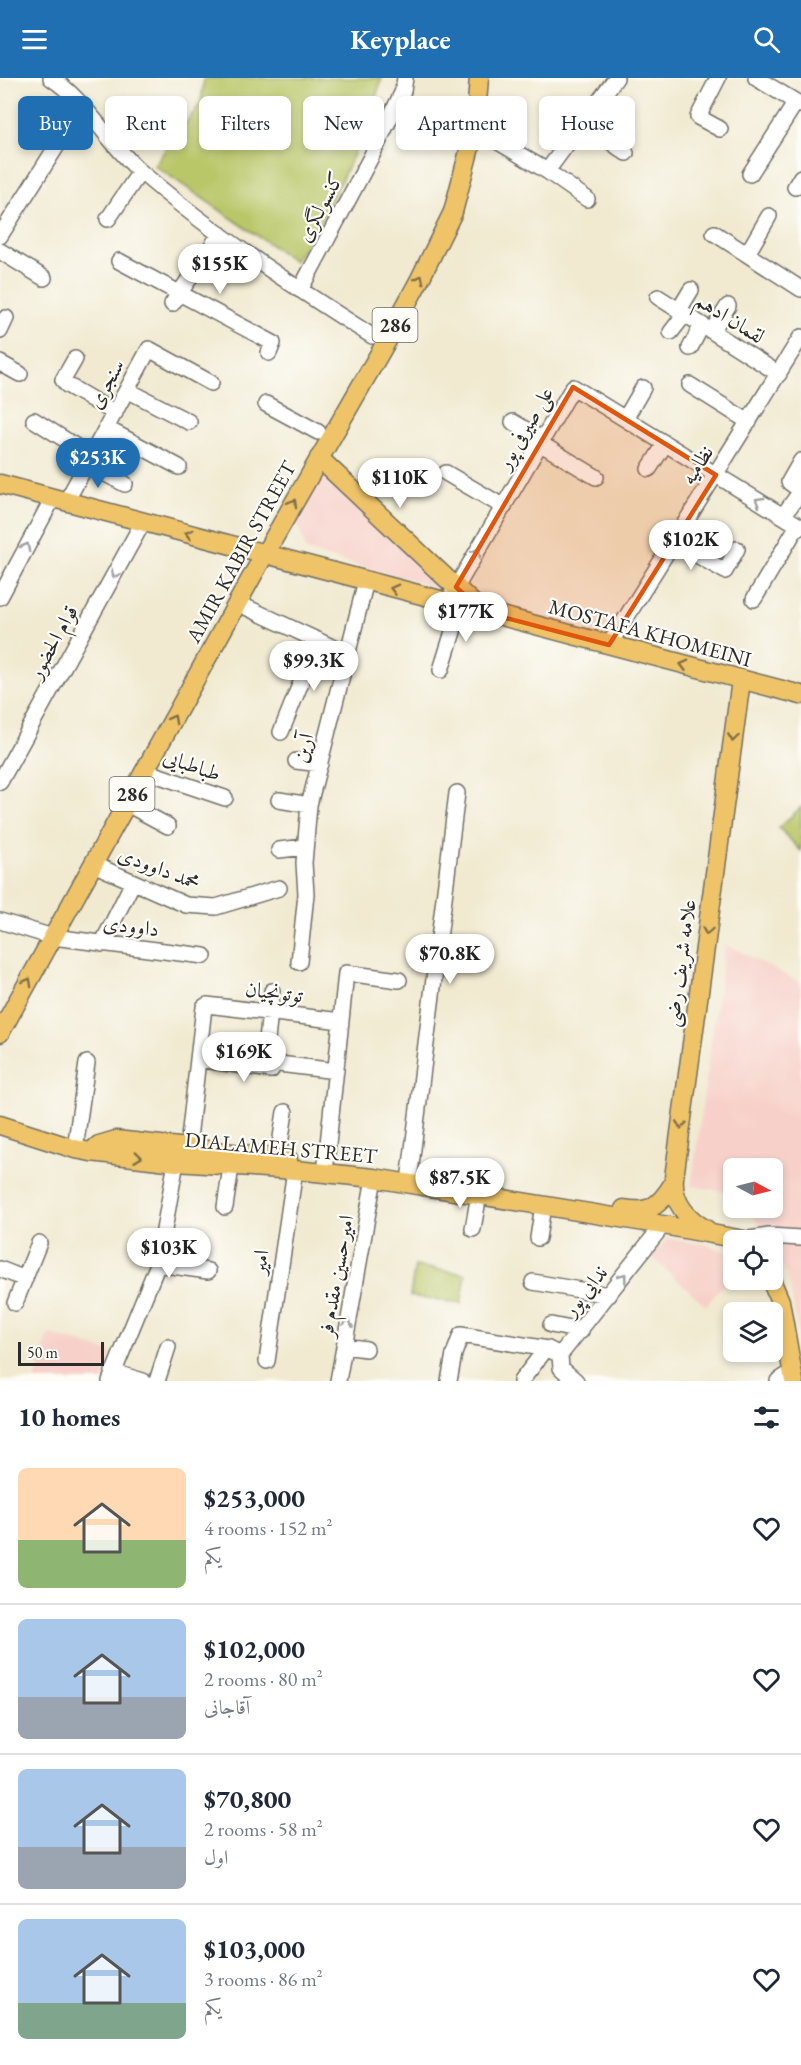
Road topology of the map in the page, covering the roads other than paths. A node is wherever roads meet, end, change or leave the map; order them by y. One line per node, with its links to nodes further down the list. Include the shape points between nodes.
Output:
1 (405, 78): 33 (street, کنسولگری, via 403,91 370,158)
2 (479, 78): 8 (main road, AMIR KABIR STREET / 286)
3 (616, 78): 9 (street)
4 (718, 78): 12 (street, via 698,117)
5 (756, 78): 10 (street)
6 (55, 79): 7 (street)
7 (74, 96)
8 (478, 96)
9 (602, 96)
10 (798, 104): 21 (street)
11 (93, 119): 20 (street)
12 (720, 129)
13 (54, 150): 27 (street)
14 (469, 150): 42 (main road, AMIR KABIR STREET / 286, one-way to 14, via 453,212)
15 (512, 150): 19 (street)
16 (562, 150): 19 (street)
17 (622, 150): 18 (street)
18 (626, 153)
19 (547, 171): 22 (street)
20 (140, 172): 24 (street); 26 (street)
21 (750, 174)
22 (587, 199)
23 (769, 216): 29 (street)
24 (108, 219)
25 (714, 233): 29 (street)
26 (220, 234): 33 (street); 36 (street)
27 (0, 236)
28 (0, 251): 31 (street)
29 (747, 254): 32 (street)
30 (119, 261): 36 (street)
31 (44, 278)
32 (801, 289)
33 (300, 290): 42 (street)
34 (691, 290): 38 (street)
35 (658, 297): 38 (street, لقمان ادهم)
36 (176, 298): 44 (street, via 273,343)
37 (728, 306): 39 (street)
38 (682, 312): 39 (street, لقمان ادهم); 40 (street)
39 (707, 328): 43 (street); 48 (street, لقمان ادهم)
40 (671, 332)
41 (801, 339): 48 (street, نظامیه)
42 (379, 340): 64 (main road, AMIR KABIR STREET / 286)
43 (690, 348)
44 (269, 353)
45 (75, 359): 54 (street, via 63,380)
46 (0, 363): 47 (street)
47 (20, 374)
48 (779, 374): 59 (street, نظامیه)
49 (211, 382): 52 (street, سنجری, via 149,350)
50 (690, 385): 59 (street)
51 (643, 388): 55 (street)
52 (127, 390): 54 (street, سنجری); 57 (street)
53 (266, 404): 61 (street)
54 (115, 413): 60 (street, سنجری)
55 (625, 419): 62 (street, علی صیرفی پور, via 573,387); 63 (street, علی صیرفی پور)
56 (34, 420): 65 (street)
57 (189, 422)
58 (513, 422): 62 (street)
59 (749, 422): 70 (street, نظامیه)
60 (106, 428): 65 (street, سنجری); 67 (street)
61 (318, 432)
62 (542, 442): 71 (street); 75 (street, علی صیرفی پور)
63 (665, 444): 68 (street); 70 (street, علی صیرفی پور)
64 (319, 458): 81 (main road, AMIR KABIR STREET / 286, one-way to 64); 84 (main road)
65 (89, 460): 73 (street); 74 (street, سنجری)
66 (801, 461): 76 (street, via 789,482 801,490)
67 (178, 467)
68 (650, 469)
69 (446, 473): 75 (street)
70 (716, 475): 76 (street, علی صیرفی پور, one-way to 70); 79 (street, نظامیه)
71 (596, 477)
72 (0, 484): 74 (main road)
73 (125, 484)
74 (59, 500): 77 (main road); 83 (street, سنجری, one-way to 74)
75 (504, 507): 84 (street, علی صیرفی پور, one-way to 75)
76 (783, 516): 78 (street, علی صیرفی پور)
77 (143, 522): 81 (main road, one-way to 77); 97 (street, قوام الحضور, one-way to 97)
78 (800, 526): 85 (street)
79 (674, 542): 80 (street, via 725,571); 88 (street, نظامیه)
80 (737, 549)
81 (264, 554): 82 (main road); 86 (main road, AMIR KABIR STREET / 286)
82 (366, 581): 84 (main road, one-way to 82); 89 (street, آرین)
83 (0, 597)
84 (455, 598): 88 (main road, MOSTAFA KHOMEINI, via 483,612); 90 (street, علی صیرفی پور)
85 (754, 598)
86 (237, 603): 87 (street); 96 (main road, AMIR KABIR STREET / 286, one-way to 86)
87 (318, 640): 89 (street); 93 (street)
88 (609, 645): 91 (main road, MOSTAFA KHOMEINI, one-way to 88)
89 (347, 654): 95 (street, آرین)
90 (441, 670)
91 (741, 680): 92 (main road, MOSTAFA KHOMEINI); 134 (main road, علامه شریف رضی, one-way to 134)
92 (801, 695)
93 (280, 732)
94 (296, 761): 95 (street)
95 (320, 764): 102 (street, آرین)
96 (145, 771): 99 (street, طباطبایی); 101 (main road, AMIR KABIR STREET / 286)
97 (0, 782)
98 (458, 793): 132 (street)
99 (225, 798)
100 (279, 800): 102 (street)
101 (126, 804): 103 (street); 106 (main road, AMIR KABIR STREET / 286)
102 (309, 805): 104 (street, آرین)
103 (168, 826)
104 (305, 847): 105 (street); 113 (street, آرین, via 306,894)
105 (279, 850)
106 (93, 864): 107 (street, محمد داوودی); 110 (main road, AMIR KABIR STREET / 286)
107 (133, 882): 108 (street, محمد داوودی, via 186,905 216,907); 111 (street)
108 (279, 888)
109 (0, 921): 110 (street, داوودی)
110 (53, 937): 111 (street, داوودی); 118 (main road, AMIR KABIR STREET / 286, one-way to 110)
111 (102, 944): 112 (street, داوودی)
112 (204, 956)
113 (299, 962)
114 (399, 980): 117 (street, via 346,973)
115 (272, 991): 116 (street)
116 (269, 1013): 117 (street, توتونچیان); 119 (street); 120 (street, توتونچیان, via 207,1005)
117 (341, 1021): 122 (street)
118 (0, 1033)
119 (267, 1040)
120 (198, 1059): 122 (street, via 271,1070 279,1064); 125 (street)
121 (87, 1063): 126 (street)
122 (336, 1071): 129 (street)
123 (285, 1112): 127 (street)
124 (0, 1125): 126 (main road, DIALAMEH STREET)
125 (188, 1147): 126 (main road, DIALAMEH STREET, via 116,1140); 127 (main road, DIALAMEH STREET)
126 (83, 1151): 128 (main road, DIALAMEH STREET, one-way to 128)
127 (278, 1157): 129 (main road, DIALAMEH STREET)
128 (176, 1162): 130 (main road, DIALAMEH STREET); 147 (street)
129 (326, 1163): 132 (main road, DIALAMEH STREET)
130 (231, 1167): 131 (main road, DIALAMEH STREET); 137 (street)
131 (295, 1170): 133 (main road, DIALAMEH STREET); 162 (street, امیر)
132 (410, 1173): 138 (main road, DIALAMEH STREET, via 633,1211)
133 (374, 1178): 135 (main road, DIALAMEH STREET); 157 (street, امیرحسین مقدم فر, one-way to 133)
134 (673, 1184): 138 (main road); 141 (main road, via 681,1208)
135 (479, 1194): 136 (main road, DIALAMEH STREET); 140 (street)
136 (543, 1206): 139 (main road, DIALAMEH STREET); 144 (street)
137 (225, 1207)
138 (653, 1207): 139 (main road)
139 (663, 1225): 141 (main road, DIALAMEH STREET); 153 (street, ندایی پور, one-way to 139)
140 (472, 1229)
141 (715, 1234): 142 (main road, DIALAMEH STREET)
142 (723, 1236)
143 (783, 1237): 145 (street)
144 (538, 1238)
145 (801, 1238)
146 (39, 1243): 150 (street)
147 (158, 1263): 149 (street); 163 (street)
148 (0, 1269): 150 (street)
149 (208, 1271)
150 (25, 1279): 154 (street)
151 (533, 1282): 153 (street)
152 (775, 1290): 164 (main road, via 780,1301)
153 (609, 1295): 156 (street, ندایی پور)
154 (15, 1303)
155 (551, 1324): 156 (street)
156 (581, 1331): 161 (street, ندایی پور)
157 (344, 1346): 159 (street); 167 (street, امیرحسین مقدم فر)
158 (168, 1347): 166 (street)
159 (366, 1349)
160 (546, 1349): 161 (street); 168 (street, via 461,1335); 169 (street)
161 (561, 1355): 170 (street, via 561,1368)
162 (267, 1361)
163 (112, 1376): 165 (street)
164 (788, 1378)
165 (143, 1381)
166 (157, 1381)
167 (338, 1381)
168 (449, 1381)
169 (521, 1381)
170 (576, 1381)

